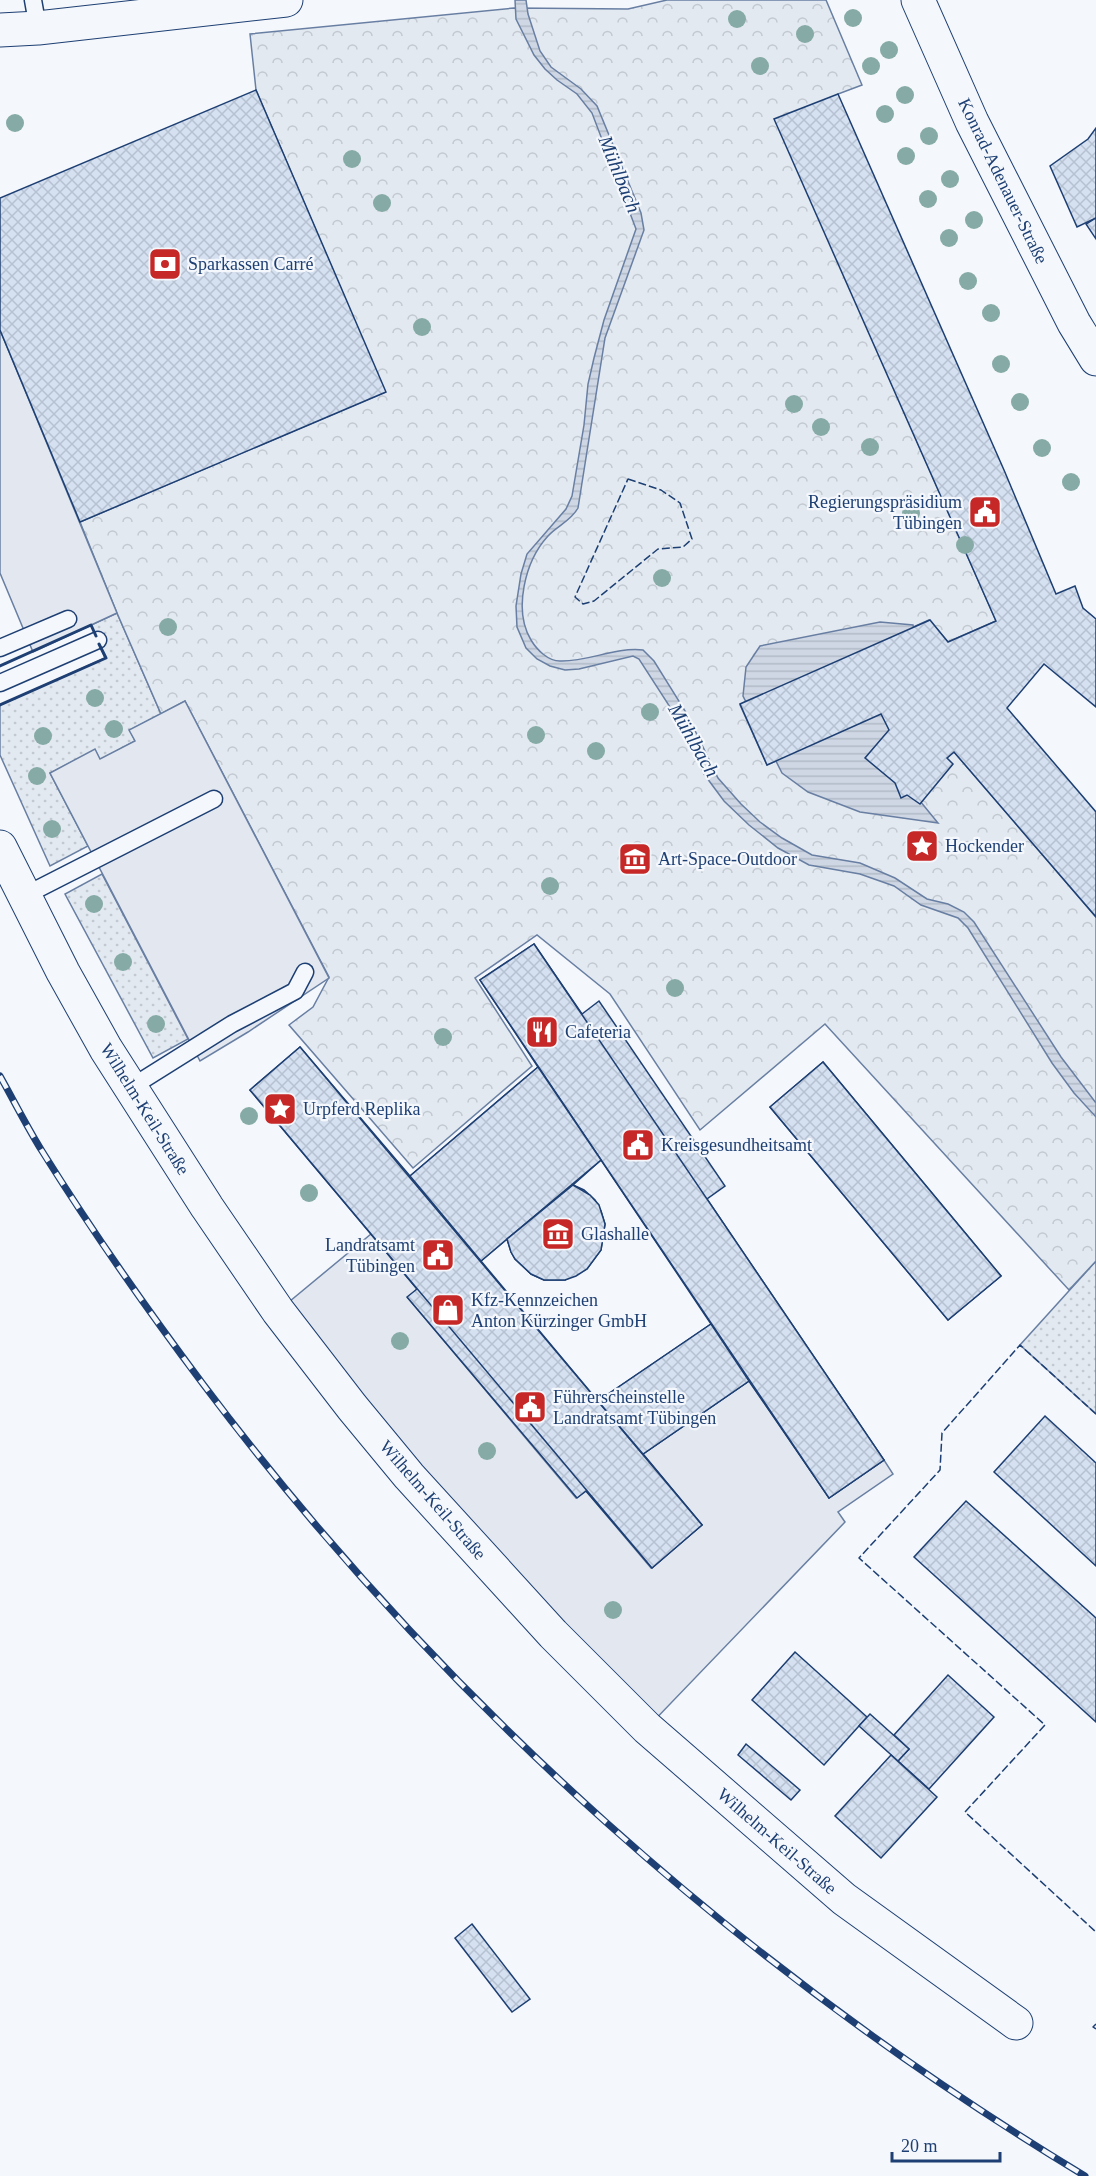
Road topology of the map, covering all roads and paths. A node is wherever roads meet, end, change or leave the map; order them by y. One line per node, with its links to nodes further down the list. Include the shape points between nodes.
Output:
1 (286, 0): 3 (street)
2 (918, 0): 5 (street, Konrad-Adenauer-Straße, via 972,122)
3 (36, 14): 4 (street)
4 (0, 30)
5 (1096, 359)
6 (68, 620): 8 (lane)
7 (98, 640): 9 (lane)
8 (0, 648)
9 (0, 682)
10 (214, 799): 12 (lane)
11 (0, 847): 12 (street, Wilhelm-Keil-Straße)
12 (24, 896): 14 (street, Wilhelm-Keil-Straße)
13 (305, 972): 14 (lane, via 295,991 232,1024)
14 (130, 1088): 15 (street, Wilhelm-Keil-Straße, via 278,1311 352,1407 409,1476 553,1634 647,1728 844,1899)
15 (1016, 2023)

